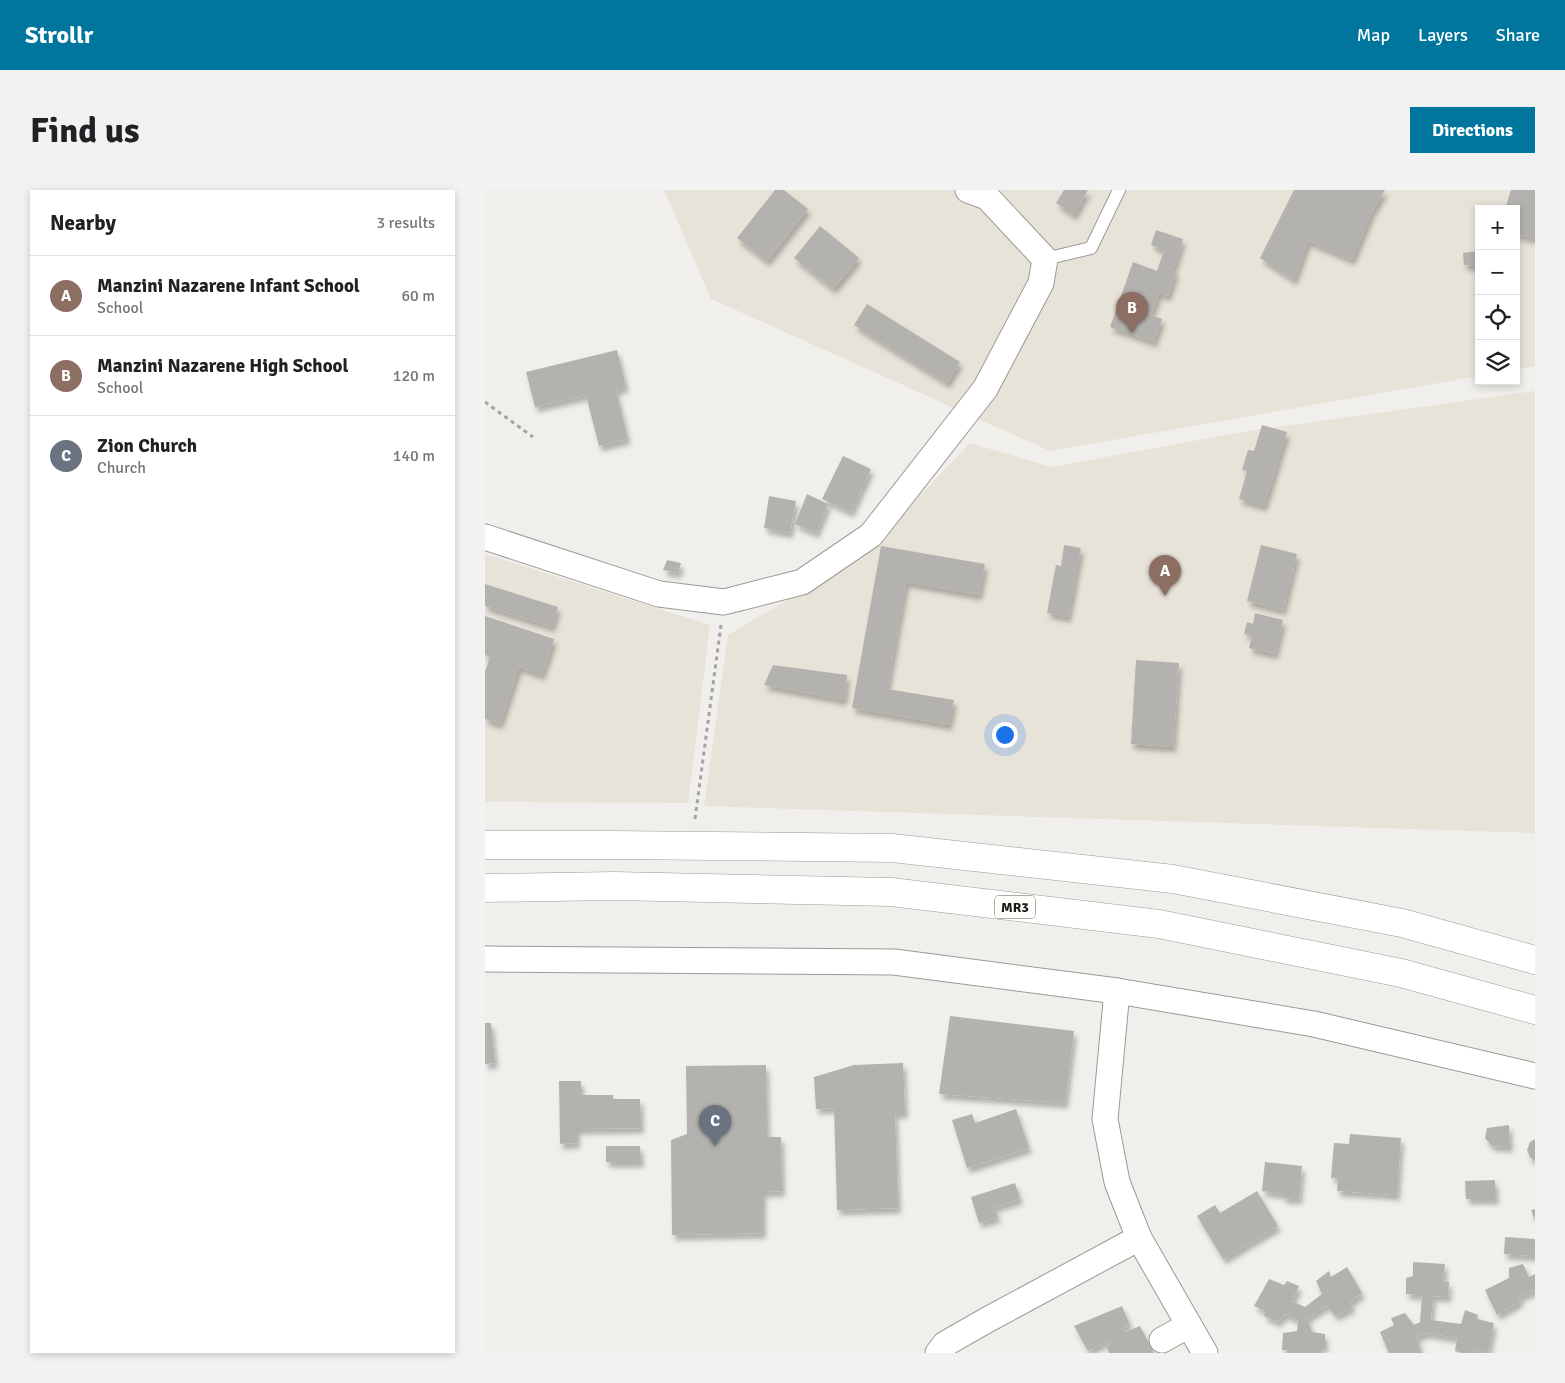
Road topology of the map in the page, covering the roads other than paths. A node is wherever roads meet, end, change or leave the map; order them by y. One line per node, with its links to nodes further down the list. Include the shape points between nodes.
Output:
1 (968, 190): 3 (street, via 987,197)
2 (1119, 190): 3 (lane, via 1091,248)
3 (1045, 259): 4 (street, via 1041,284 985,389 871,535 802,582 724,602 659,594)
4 (485, 537)
5 (485, 846): 8 (highway, via 613,844 892,848 1173,879 1402,923)
6 (485, 888): 10 (highway, MR3, via 615,886 891,892 1159,924 1401,973)
7 (485, 959): 9 (street, via 894,962)
8 (1535, 960)
9 (1117, 992): 11 (street, via 1315,1024); 12 (street, via 1105,1119 1117,1182)
10 (1535, 1010)
11 (1535, 1076)
12 (1139, 1238): 13 (street); 15 (street, via 945,1344)
13 (1189, 1325): 14 (street); 16 (street)
14 (1162, 1340)
15 (938, 1353)
16 (1205, 1353)

